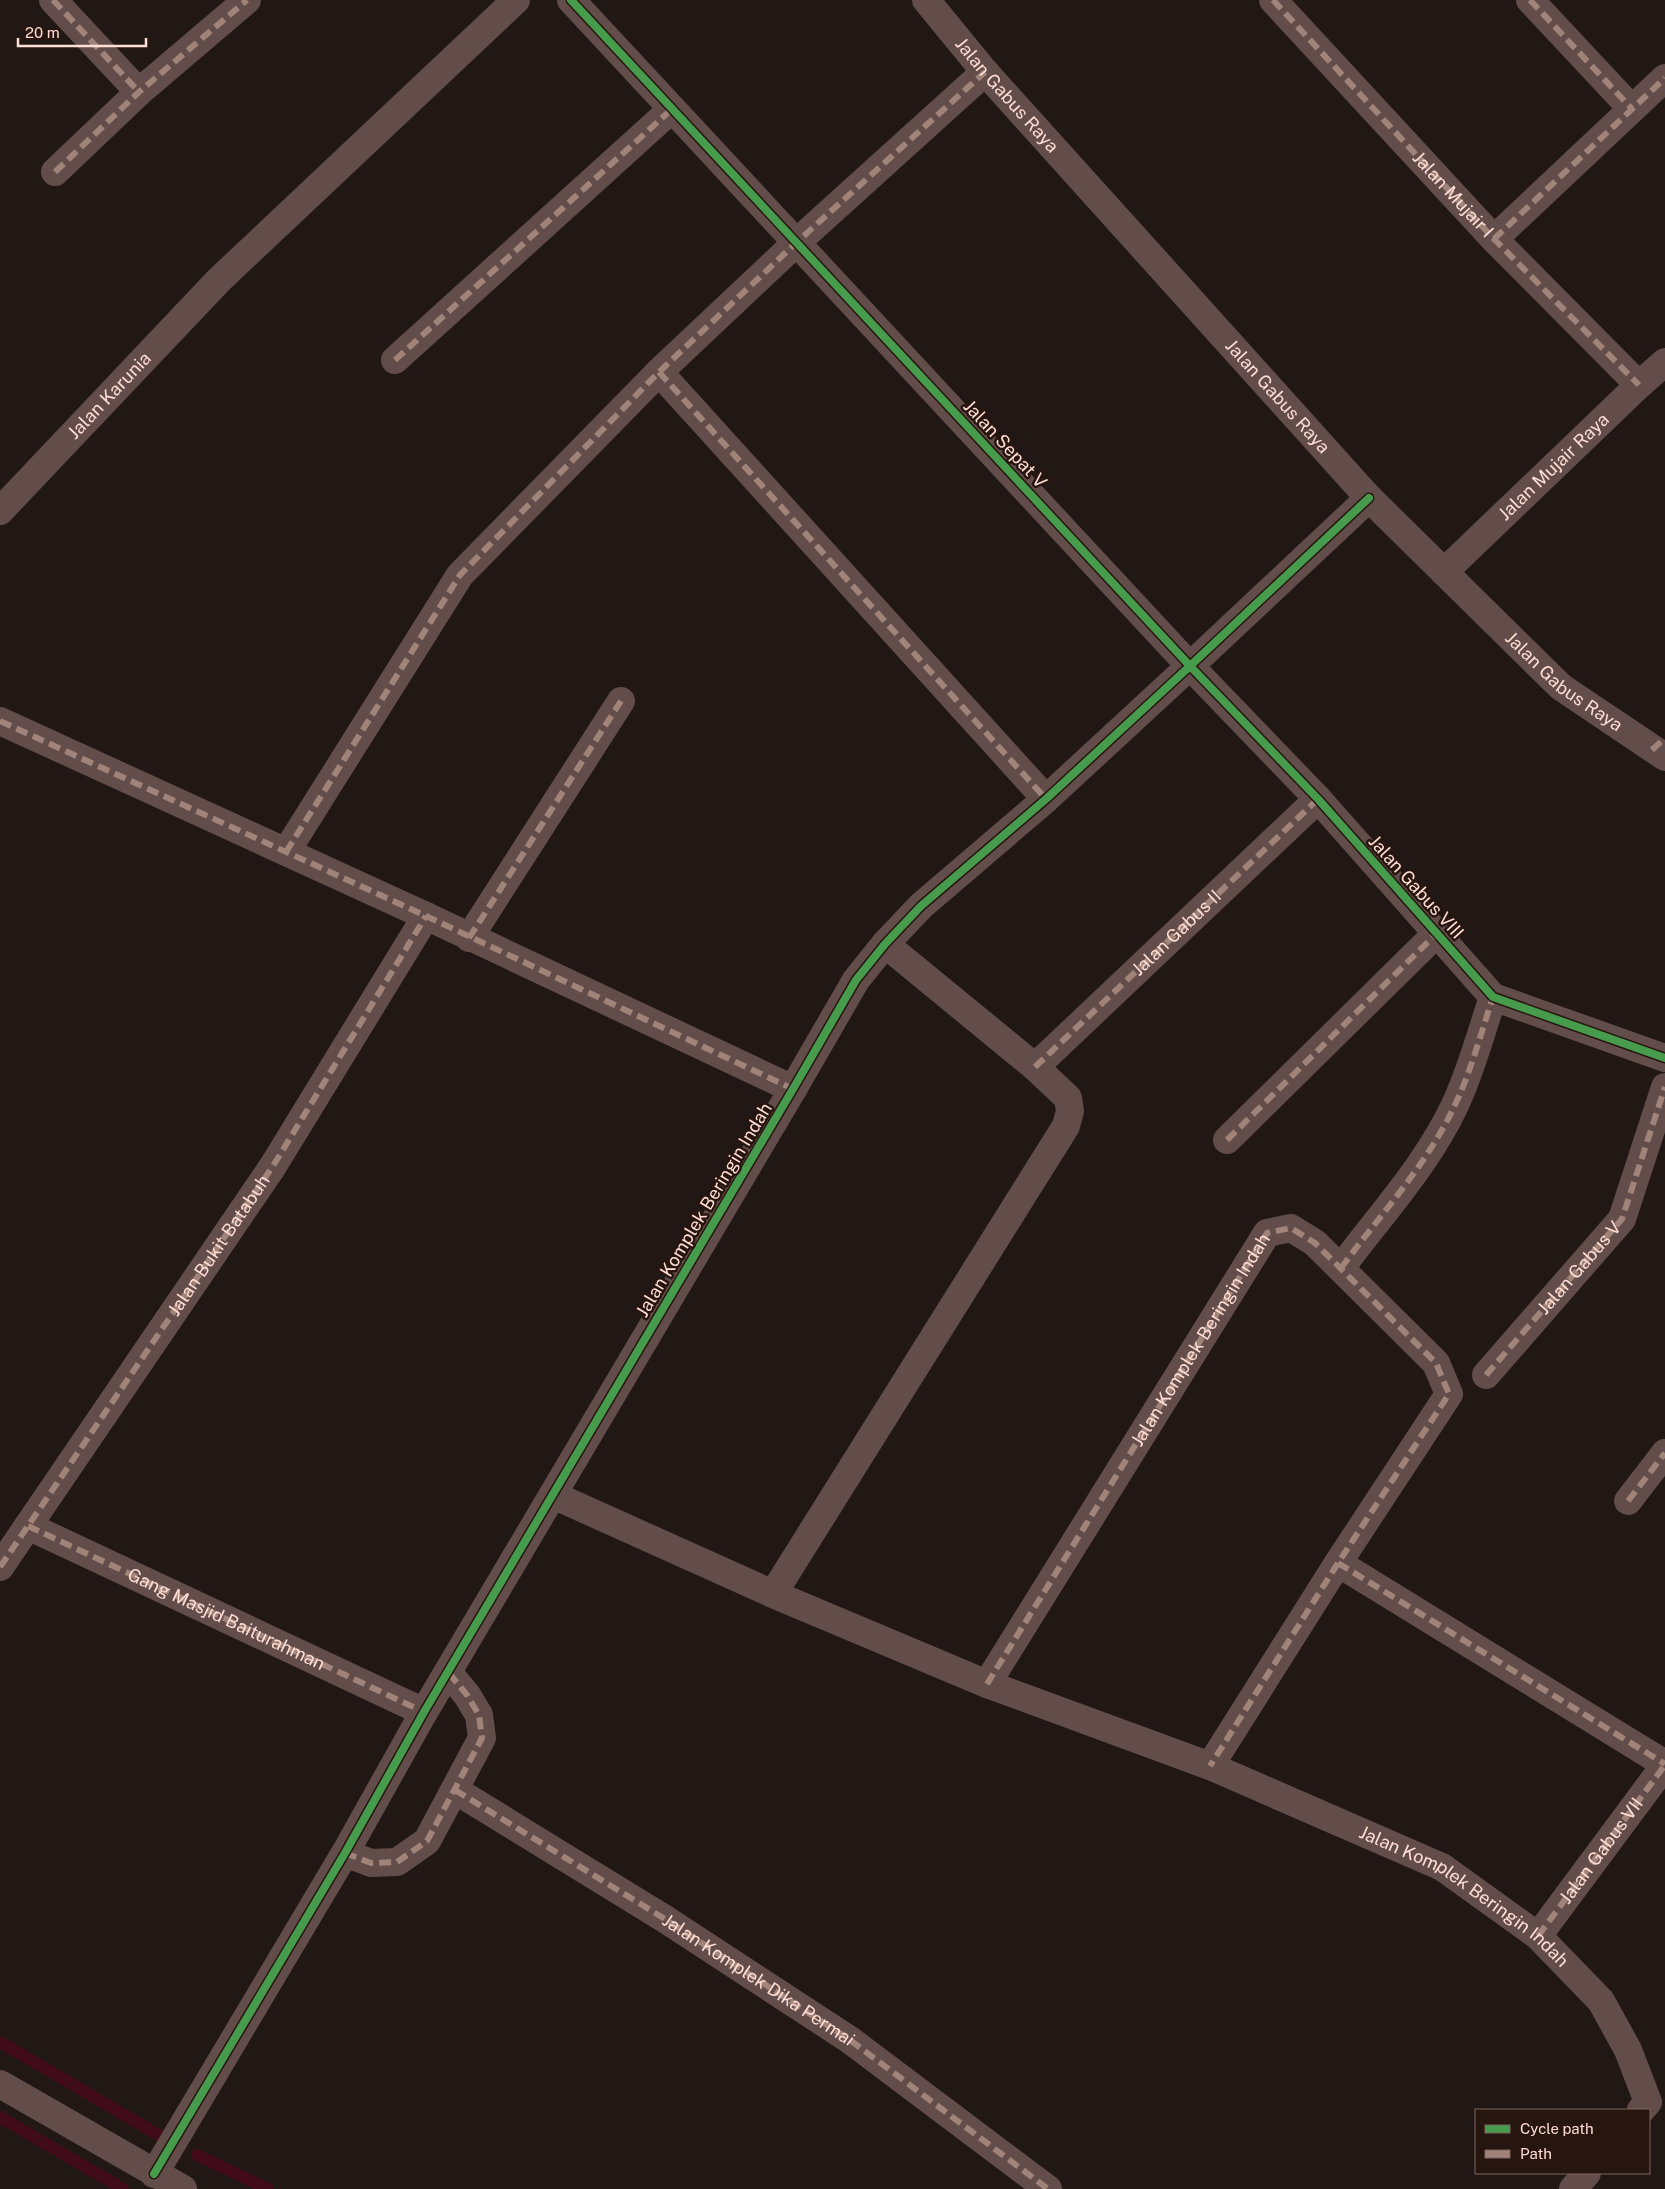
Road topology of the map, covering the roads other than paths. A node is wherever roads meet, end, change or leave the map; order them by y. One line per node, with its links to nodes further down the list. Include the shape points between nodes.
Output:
1 (54, 0): 10 (street)
2 (246, 0): 10 (street)
3 (516, 0): 21 (street, Jalan Karunia, via 219,280)
4 (571, 0): 11 (street, Jalan Sepat V)
5 (926, 0): 8 (street, Jalan Gabus Raya)
6 (1273, 0): 14 (street, Jalan Mujair I)
7 (1530, 0): 12 (street)
8 (984, 72): 15 (street); 20 (street, Jalan Gabus Raya)
9 (1665, 78): 12 (street)
10 (139, 92): 13 (street)
11 (672, 108): 15 (street, Jalan Sepat V); 16 (street)
12 (1632, 109): 14 (street)
13 (55, 172)
14 (1494, 239): 19 (street, Jalan Mujair I)
15 (797, 242): 18 (street); 23 (street, Jalan Sepat V)
16 (395, 360)
17 (1665, 362): 19 (street, Jalan Mujair Raya)
18 (659, 372): 27 (street); 29 (street, via 460,575)
19 (1639, 385): 22 (street, Jalan Mujair Raya)
20 (1368, 498): 22 (street, Jalan Gabus Raya); 23 (street, Jalan Komplek Beringin Indah)
21 (0, 511)
22 (1444, 572): 26 (street, Jalan Gabus Raya, via 1561,687)
23 (1190, 666): 27 (street, Jalan Komplek Beringin Indah); 28 (street, Jalan Gabus VIII)
24 (621, 701): 32 (street)
25 (0, 721): 29 (street)
26 (1661, 748)
27 (1046, 799): 33 (street, Jalan Komplek Beringin Indah, via 921,906)
28 (1318, 799): 31 (street, Jalan Gabus VIII); 36 (street, Jalan Gabus II)
29 (286, 852): 30 (street)
30 (426, 916): 32 (street); 45 (street, Jalan Bukit Batabuh, via 273,1166)
31 (1437, 933): 34 (street, Jalan Gabus VIII); 39 (street)
32 (469, 938): 38 (street)
33 (885, 944): 36 (street); 38 (street, Jalan Komplek Beringin Indah, via 856,980)
34 (1493, 997): 35 (street, Jalan Gabus VIII); 40 (street, via 1455,1106 1423,1160)
35 (1665, 1058)
36 (1035, 1067): 48 (street, via 1068,1098 1070,1111 1066,1126)
37 (1665, 1087): 41 (street, Jalan Gabus V, via 1622,1219)
38 (793, 1089): 43 (street, Jalan Komplek Beringin Indah)
39 (1227, 1140)
40 (1341, 1268): 46 (street, Jalan Komplek Beringin Indah, via 1436,1363 1449,1394); 50 (street, Jalan Komplek Beringin Indah, via 1315,1243 1291,1228 1267,1233)
41 (1486, 1375)
42 (1665, 1453): 44 (street)
43 (552, 1495): 48 (street, Jalan Komplek Beringin Indah); 49 (street)
44 (1628, 1501)
45 (28, 1526): 47 (street, Jalan Bukit Batabuh); 51 (street, Gang Masjid Baiturahman)
46 (1338, 1563): 52 (street); 53 (street, Jalan Komplek Beringin Indah)
47 (0, 1567)
48 (773, 1594): 50 (street, Jalan Komplek Beringin Indah)
49 (448, 1672): 51 (street); 54 (street, via 479,1714 482,1738)
50 (987, 1684): 53 (street, Jalan Komplek Beringin Indah)
51 (424, 1712): 55 (street)
52 (1665, 1765): 56 (street, Jalan Gabus VII)
53 (1210, 1766): 56 (street, Jalan Komplek Beringin Indah, via 1442,1867)
54 (455, 1790): 55 (street, via 427,1841 397,1862 371,1863); 62 (street, Jalan Komplek Dika Permai, via 665,1919 850,2040)
55 (345, 1853): 59 (street)
56 (1538, 1936): 58 (street, Jalan Komplek Beringin Indah, via 1601,2001 1628,2050)
57 (0, 2084): 59 (street)
58 (1645, 2106)
59 (154, 2174): 61 (street)
60 (1586, 2174): 63 (street)
61 (183, 2189)
62 (1048, 2189)
63 (1573, 2189)

